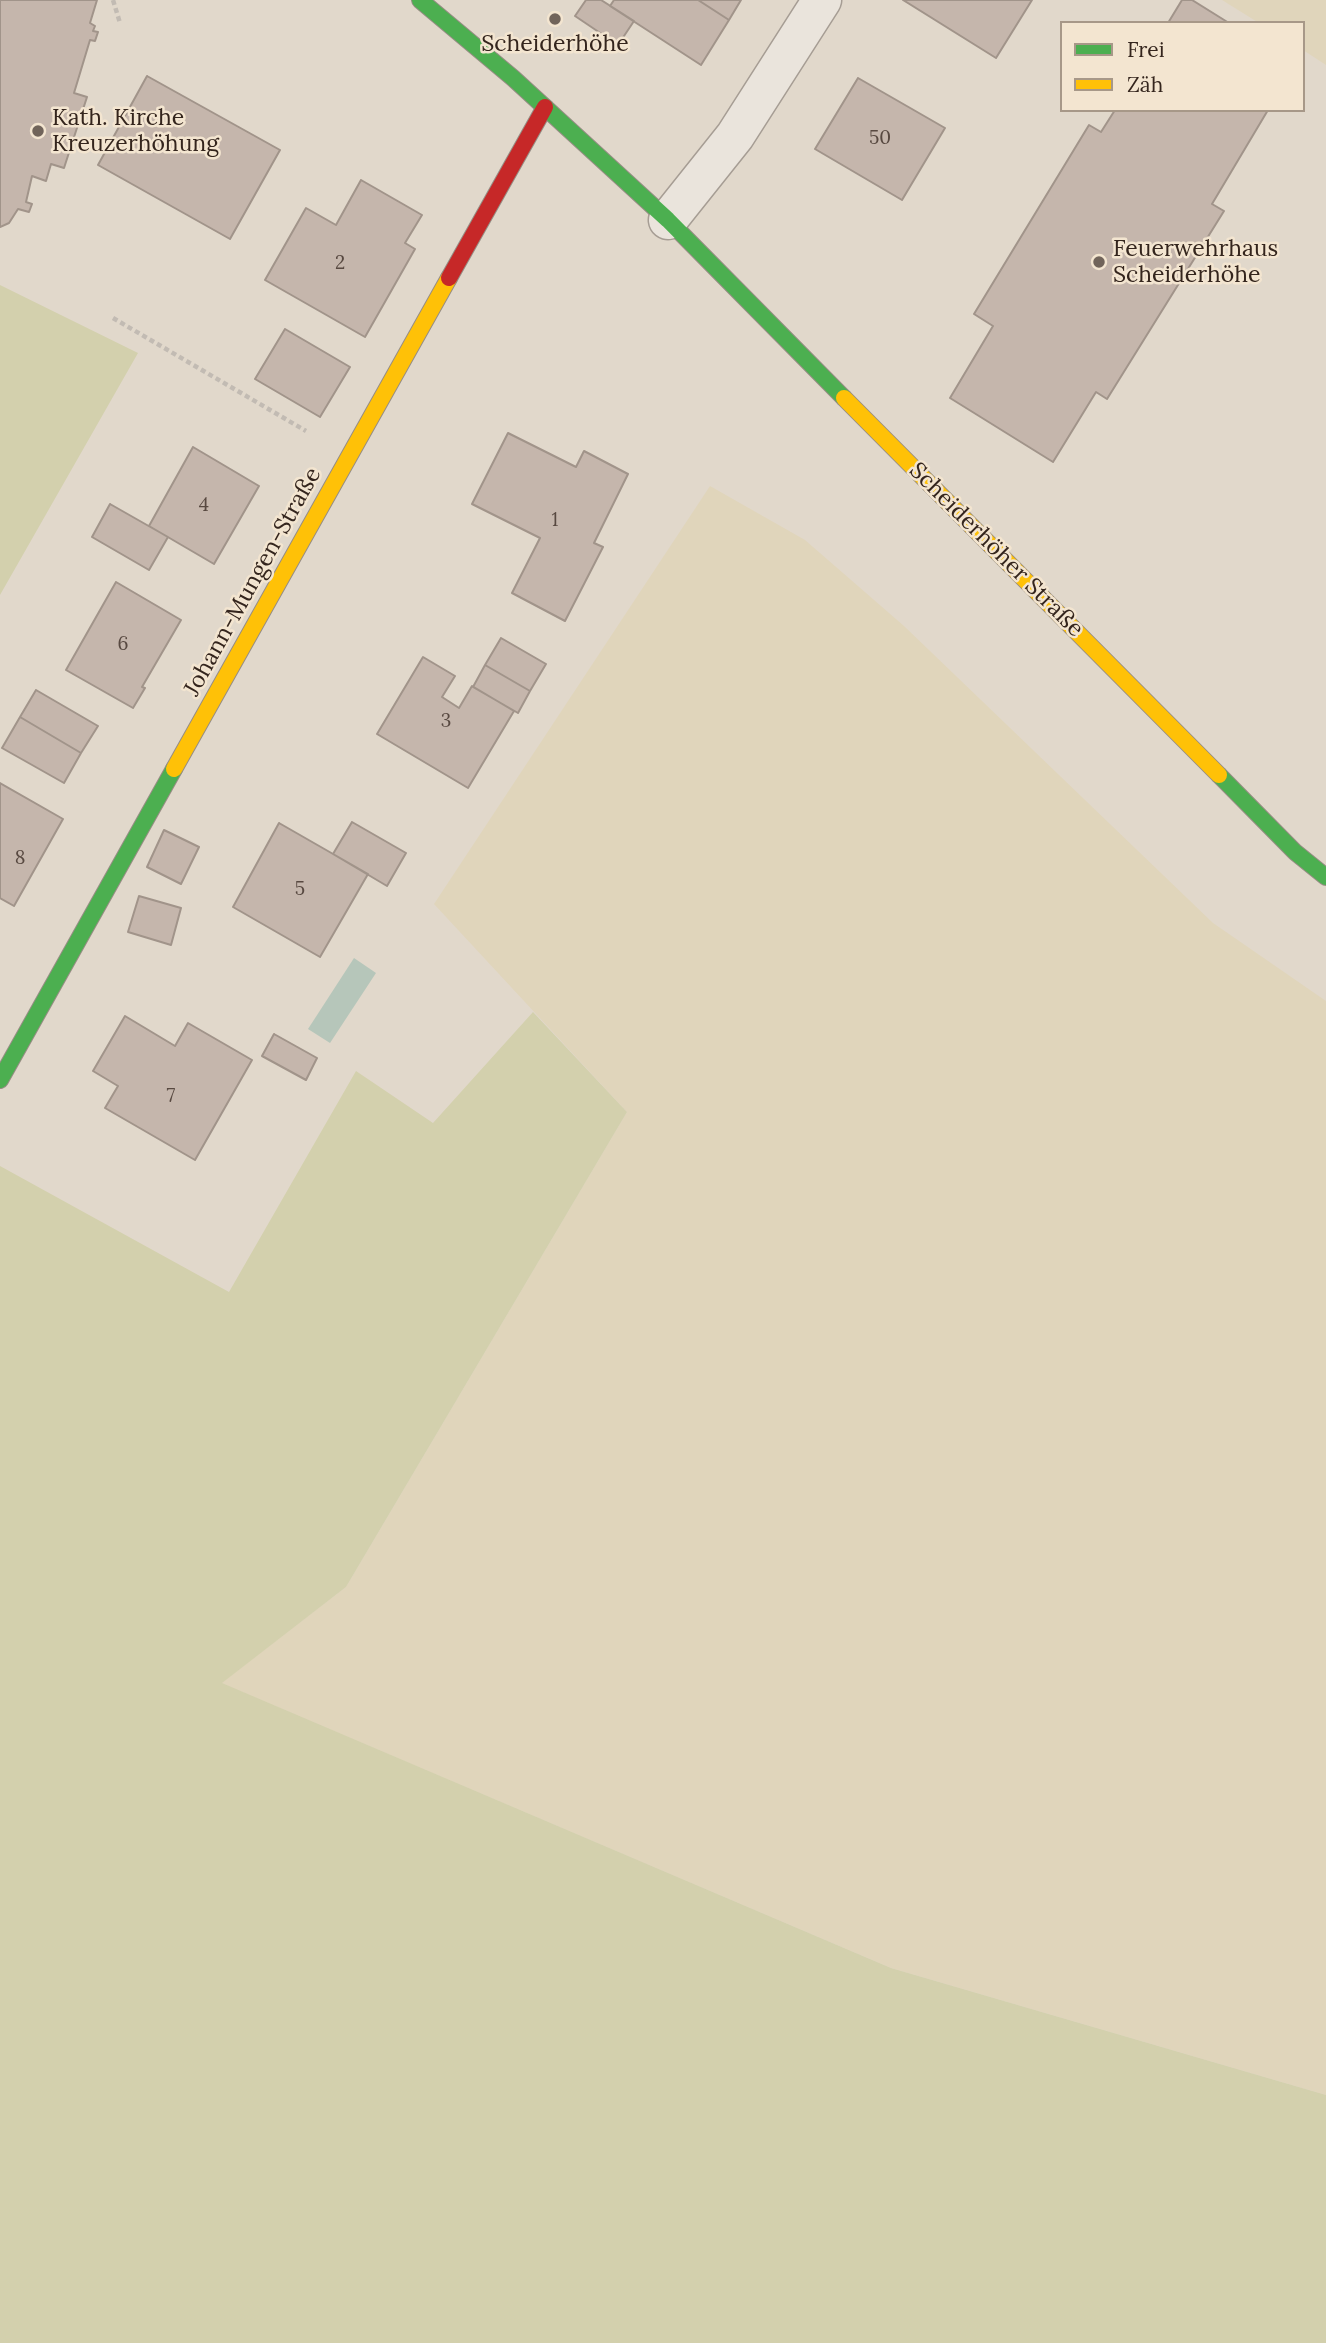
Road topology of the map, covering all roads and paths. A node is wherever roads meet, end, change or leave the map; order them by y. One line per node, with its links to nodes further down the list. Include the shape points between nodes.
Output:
1 (113, 0): 4 (path)
2 (420, 0): 5 (main road, Scheiderhöher Straße)
3 (822, 0): 6 (street, via 735,136)
4 (120, 23)
5 (545, 107): 6 (main road, Scheiderhöher Straße); 8 (main road, Johann-Mungen-Straße)
6 (668, 220): 9 (main road, Scheiderhöher Straße, via 1295,852)
7 (113, 318): 8 (path)
8 (349, 456): 10 (main road, Johann-Mungen-Straße)
9 (1326, 877)
10 (0, 1080)

